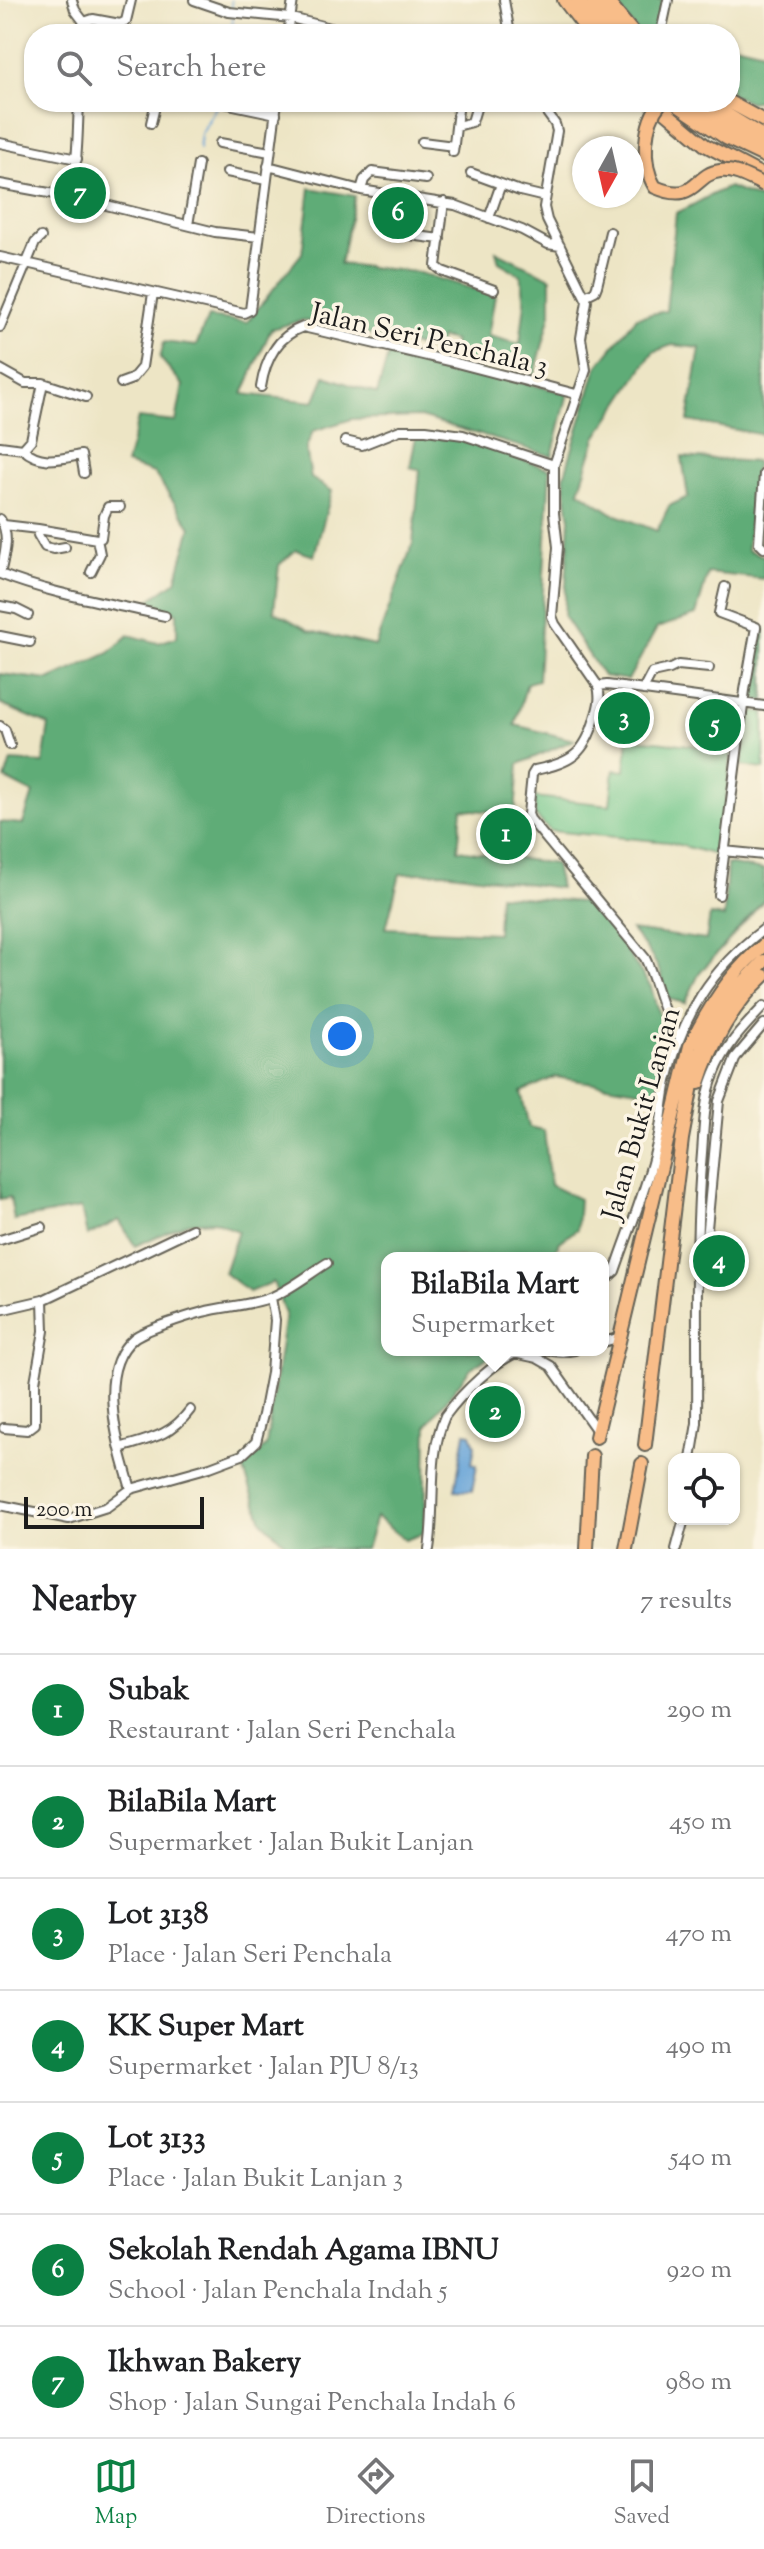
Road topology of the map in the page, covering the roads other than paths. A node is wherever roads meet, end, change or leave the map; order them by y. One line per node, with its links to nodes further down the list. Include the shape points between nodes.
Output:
1 (72, 0): 12 (street)
2 (131, 0): 12 (street, via 126,21 120,24)
3 (194, 0): 11 (street, via 233,12)
4 (293, 0): 11 (street)
5 (504, 0): 15 (street)
6 (564, 0): 16 (highway)
7 (578, 0): 17 (highway)
8 (593, 0): 18 (highway)
9 (606, 0): 19 (highway)
10 (668, 0): 20 (street)
11 (291, 18): 13 (street); 14 (street)
12 (84, 22)
13 (290, 24)
14 (315, 24)
15 (508, 24)
16 (582, 24)
17 (596, 24)
18 (611, 24)
19 (626, 24)
20 (663, 24)
21 (79, 112): 43 (street)
22 (154, 112): 34 (street)
23 (266, 112): 32 (street)
24 (458, 112): 35 (street)
25 (475, 112): 35 (street, via 472,122)
26 (546, 112): 56 (street, via 557,131)
27 (654, 112): 53 (highway, bridge, via 645,157 655,187 676,193 688,190 719,171)
28 (666, 112): 48 (highway, via 705,145)
29 (688, 112): 42 (highway)
30 (707, 112): 40 (highway)
31 (724, 112): 36 (highway)
32 (276, 114): 41 (street)
33 (754, 118): 36 (highway)
34 (151, 123)
35 (457, 126): 37 (street, via 454,149)
36 (764, 134)
37 (422, 142)
38 (0, 143): 43 (street)
39 (220, 143): 41 (street)
40 (764, 145)
41 (270, 152): 45 (street)
42 (764, 156)
43 (77, 159): 55 (street)
44 (198, 164): 60 (street)
45 (268, 166): 50 (street); 54 (street)
46 (227, 172): 50 (street)
47 (471, 173): 52 (street)
48 (764, 176)
49 (426, 179): 54 (street, via 372,172)
50 (266, 180): 64 (street)
51 (0, 184): 55 (street)
52 (501, 184): 56 (street); 59 (street)
53 (764, 185)
54 (361, 190): 57 (street)
55 (70, 197): 58 (street); 60 (street)
56 (545, 197): 66 (street, via 547,220)
57 (444, 202): 59 (street); 65 (street)
58 (62, 215)
59 (489, 218): 66 (street)
60 (188, 225): 64 (street)
61 (610, 232): 71 (street, via 597,286)
62 (402, 234): 65 (street)
63 (41, 237): 68 (street)
64 (259, 237): 70 (street, via 250,310)
65 (440, 239): 69 (street, via 436,266)
66 (560, 246): 71 (street)
67 (0, 257): 68 (street)
68 (27, 263): 70 (street); 72 (street)
69 (494, 290)
70 (153, 293): 75 (street, via 142,367)
71 (585, 296): 77 (street, via 581,338 586,362)
72 (0, 327)
73 (0, 369): 74 (street, via 25,383)
74 (43, 383): 78 (street); 81 (street, via 31,440)
75 (121, 383)
76 (261, 387): 77 (street, Jalan Seri Penchala 3, via 275,348 287,332 303,327)
77 (576, 394): 82 (street)
78 (86, 397)
79 (345, 441): 82 (street, via 362,445 414,429 463,435)
80 (0, 446): 81 (street)
81 (23, 449): 83 (street, via 51,462 81,455)
82 (554, 465): 101 (street, via 558,547 552,616)
83 (84, 473)
84 (764, 474): 90 (street, via 758,531)
85 (120, 507): 88 (street, via 108,507 103,534)
86 (2, 522): 87 (street); 92 (street, via 7,542)
87 (38, 529): 88 (street); 89 (street, via 45,547)
88 (97, 539): 91 (street, via 100,554)
89 (65, 547)
90 (764, 548)
91 (91, 572)
92 (0, 574): 96 (street)
93 (725, 587): 97 (street, via 720,615)
94 (0, 606): 95 (street)
95 (28, 615)
96 (165, 616)
97 (760, 626): 103 (street)
98 (0, 636): 99 (street)
99 (30, 642)
100 (709, 668): 102 (street, via 678,665 652,673)
101 (598, 686): 102 (street); 116 (street, via 600,700 590,738 566,762 535,770 528,814 645,958 670,1026)
102 (643, 690): 103 (street)
103 (744, 703): 104 (street); 107 (street)
104 (764, 706)
105 (0, 726): 106 (street)
106 (10, 745)
107 (724, 851): 108 (street); 109 (street)
108 (763, 855)
109 (719, 895)
110 (764, 929): 116 (street, Jalan Bukit Lanjan, via 716,973)
111 (764, 945): 130 (highway, via 721,990 690,1046)
112 (764, 961): 117 (highway, via 728,999 708,1031)
113 (764, 976): 117 (highway, via 713,1047)
114 (764, 1006): 118 (street, via 733,1038 713,1078)
115 (764, 1024): 119 (street, via 736,1057 719,1101)
116 (680, 1037): 126 (street, Jalan Bukit Lanjan, via 657,1147)
117 (682, 1139): 137 (highway)
118 (699, 1187): 119 (street); 120 (street)
119 (712, 1187): 123 (street)
120 (699, 1206): 123 (street); 123 (street)
121 (42, 1227): 124 (street)
122 (192, 1229): 128 (street)
123 (703, 1238): 139 (street)
124 (0, 1240)
125 (327, 1263): 127 (street)
126 (609, 1276)
127 (271, 1298): 138 (street, via 203,1312 136,1336 119,1354 113,1376); 142 (street, via 271,1373 256,1442 242,1455)
128 (43, 1300): 129 (street); 135 (street, via 35,1424 27,1430)
129 (0, 1310)
130 (622, 1337): 131 (street); 136 (highway)
131 (609, 1340)
132 (511, 1356): 145 (street, via 495,1365 445,1416 435,1460)
133 (531, 1356): 136 (street, via 551,1366)
134 (190, 1410): 138 (street, via 165,1434)
135 (4, 1428)
136 (596, 1434)
137 (645, 1445)
138 (120, 1448): 142 (street)
139 (692, 1453)
140 (592, 1456): 146 (highway)
141 (642, 1464): 147 (highway)
142 (131, 1489): 143 (street, via 107,1507 69,1519)
143 (0, 1505)
144 (682, 1525): 148 (street)
145 (429, 1549)
146 (587, 1549)
147 (626, 1549)
148 (676, 1549)

